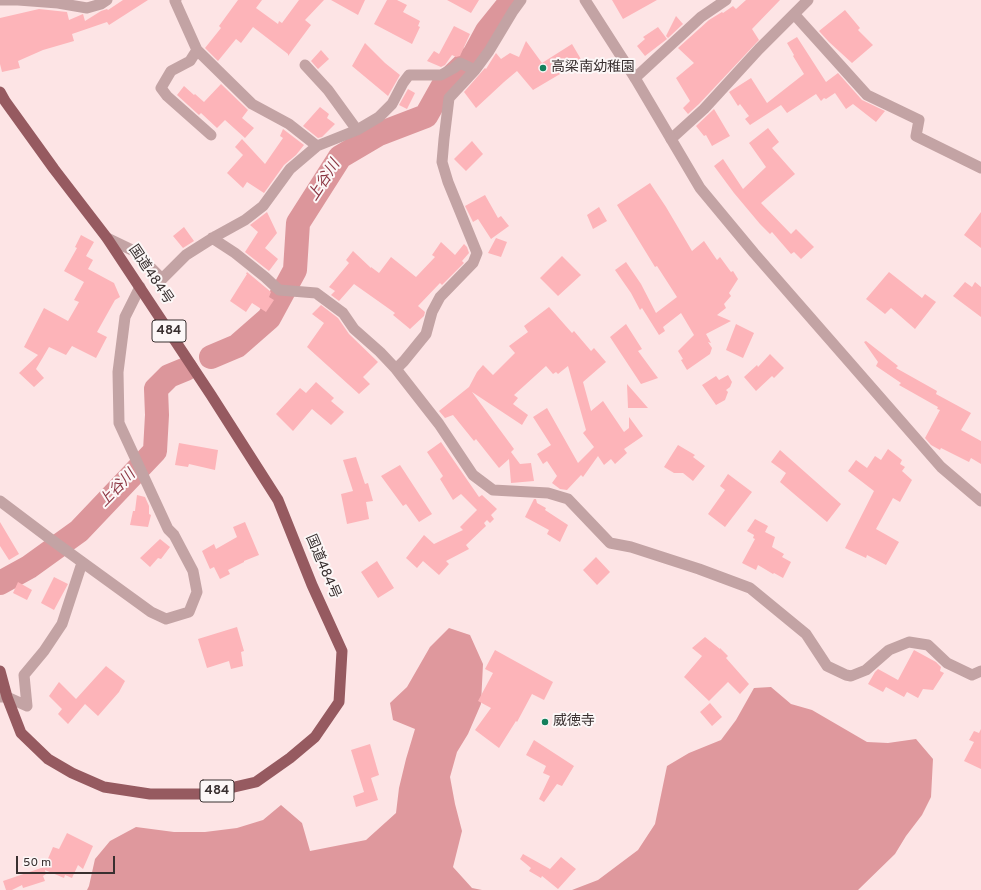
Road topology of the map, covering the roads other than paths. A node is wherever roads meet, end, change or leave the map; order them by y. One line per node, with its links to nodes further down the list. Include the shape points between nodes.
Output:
1 (0, 0): 2 (street)
2 (18, 0): 3 (street, via 87,8)
3 (107, 0)
4 (176, 0): 10 (street)
5 (521, 0): 12 (street)
6 (585, 0): 13 (street)
7 (726, 0): 13 (street, via 701,18)
8 (808, 0): 9 (street)
9 (794, 14): 17 (street, via 704,109); 19 (street, via 867,95 919,120 916,136)
10 (197, 50): 16 (street, via 190,61 170,71 161,88); 18 (street, via 252,104 290,124)
11 (305, 65): 15 (street, via 328,90)
12 (475, 70): 15 (street, via 460,64 441,75 409,74 392,104); 23 (street, via 450,98 442,162 477,253 473,263 440,297 432,312 426,334)
13 (635, 78): 17 (street)
14 (2, 99): 20 (highway, 国道484号 / 484)
15 (357, 130): 18 (street)
16 (212, 135)
17 (671, 139): 24 (street, via 700,188 721,215 936,462)
18 (317, 146): 21 (street, via 290,169 263,206 245,220)
19 (981, 168)
20 (107, 238): 21 (street, via 134,251 162,279 186,255); 22 (highway, 国道484号 / 484)
21 (212, 238): 23 (street, via 279,290 316,293 343,312 354,330)
22 (140, 287): 26 (street, via 126,316 118,372 119,423 168,529 174,535 193,571 197,592 189,612 166,619 151,612); 29 (highway, 国道484号 / 484, via 278,500 342,651 339,702 315,737 256,782 204,794 150,794 104,787 48,759 21,733)
23 (396, 368): 28 (street, via 439,424 473,475 493,490 548,493 568,499 610,543 631,547 750,588 806,634 827,666 851,676 866,670 889,650 909,642 928,645 947,663 972,675)
24 (981, 500)
25 (0, 501): 26 (street)
26 (82, 562): 29 (street, via 62,624 24,675 27,706)
27 (0, 671): 29 (highway, 国道484号 / 484)
28 (981, 671)
29 (4, 697)

